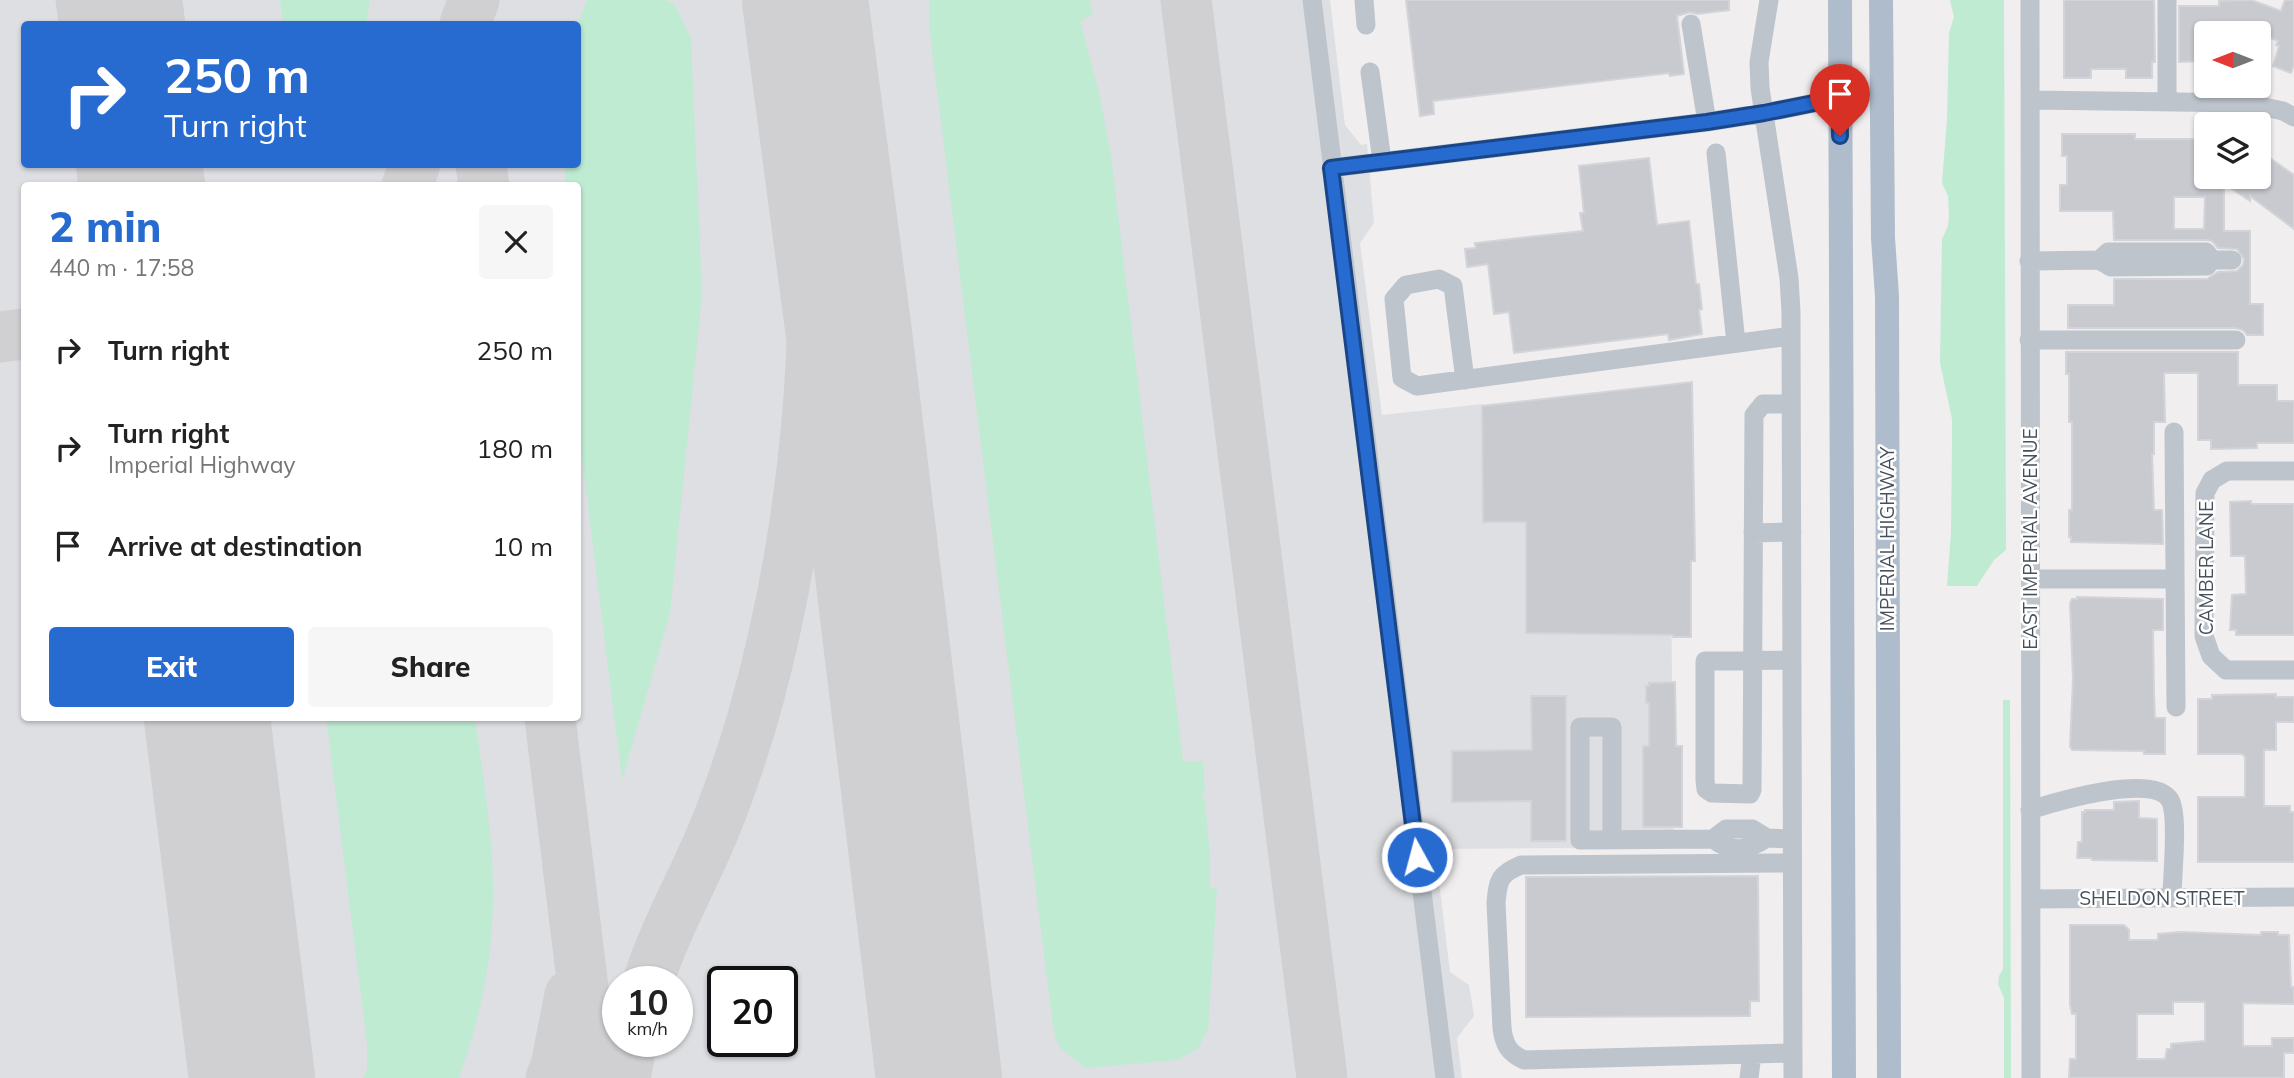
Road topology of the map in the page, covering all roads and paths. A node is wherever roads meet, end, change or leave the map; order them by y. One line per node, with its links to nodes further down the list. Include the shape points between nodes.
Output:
1 (1312, 0): 20 (street)
2 (1364, 0): 9 (street)
3 (1769, 0): 15 (street, via 1759,62)
4 (1840, 0): 12 (main road)
5 (1881, 0): 11 (main road, IMPERIAL HIGHWAY)
6 (2030, 0): 13 (street, EAST IMPERIAL AVENUE)
7 (2167, 0): 14 (street)
8 (1691, 24): 17 (street)
9 (1366, 25)
10 (1370, 72): 19 (street)
11 (1881, 97): 12 (main road); 52 (main road, IMPERIAL HIGHWAY, via 1887,296)
12 (1839, 98): 15 (street); 51 (main road)
13 (2030, 100): 14 (street); 22 (street, EAST IMPERIAL AVENUE)
14 (2167, 102): 16 (street, via 2246,103)
15 (1764, 113): 17 (street); 23 (street, via 1789,278)
16 (2294, 117)
17 (1707, 122): 19 (street)
18 (1716, 153): 26 (street)
19 (1382, 162): 20 (street)
20 (1331, 168): 48 (street)
21 (2222, 260): 22 (street, via 2207,266 2111,268 2099,260)
22 (2029, 261): 24 (street, EAST IMPERIAL AVENUE)
23 (1791, 336): 26 (street); 28 (street)
24 (2029, 340): 25 (street); 33 (street, EAST IMPERIAL AVENUE)
25 (2236, 340)
26 (1736, 343): 27 (street)
27 (1465, 380): 27 (street, via 1417,386 1402,378 1394,299 1406,285 1439,279 1453,286)
28 (1791, 404): 31 (street); 32 (street, via 1763,404 1754,415)
29 (2174, 432): 34 (street)
30 (2294, 471): 37 (street, CAMBER LANE, via 2227,471 2212,480 2205,493 2204,636 2211,656 2226,670)
31 (1792, 532): 32 (street); 35 (street)
32 (1753, 533): 36 (street)
33 (2030, 579): 34 (street); 39 (street, EAST IMPERIAL AVENUE)
34 (2175, 579): 38 (street)
35 (1792, 660): 36 (street); 40 (street)
36 (1753, 662): 36 (street, via 1706,661 1704,779 1712,793 1750,794 1752,790)
37 (2294, 670)
38 (2176, 707)
39 (2030, 810): 43 (street, via 2077,796 2159,790 2169,798 2174,812); 45 (street, EAST IMPERIAL AVENUE)
40 (1792, 839): 41 (street, via 1767,838 1752,829 1726,829 1713,839); 42 (street)
41 (1612, 840): 41 (street, via 1612,727 1580,727 1580,840)
42 (1792, 863): 46 (street); 47 (street, via 1521,865 1505,872 1497,884 1502,1028 1511,1054 1524,1060)
43 (2172, 897): 44 (street, SHELDON STREET); 45 (street, SHELDON STREET)
44 (2294, 897)
45 (2031, 899): 53 (street, EAST IMPERIAL AVENUE)
46 (1793, 1053): 47 (street); 50 (street)
47 (1752, 1054): 49 (street)
48 (1445, 1078)
49 (1749, 1078)
50 (1793, 1078)
51 (1844, 1078)
52 (1889, 1078)
53 (2031, 1078)

